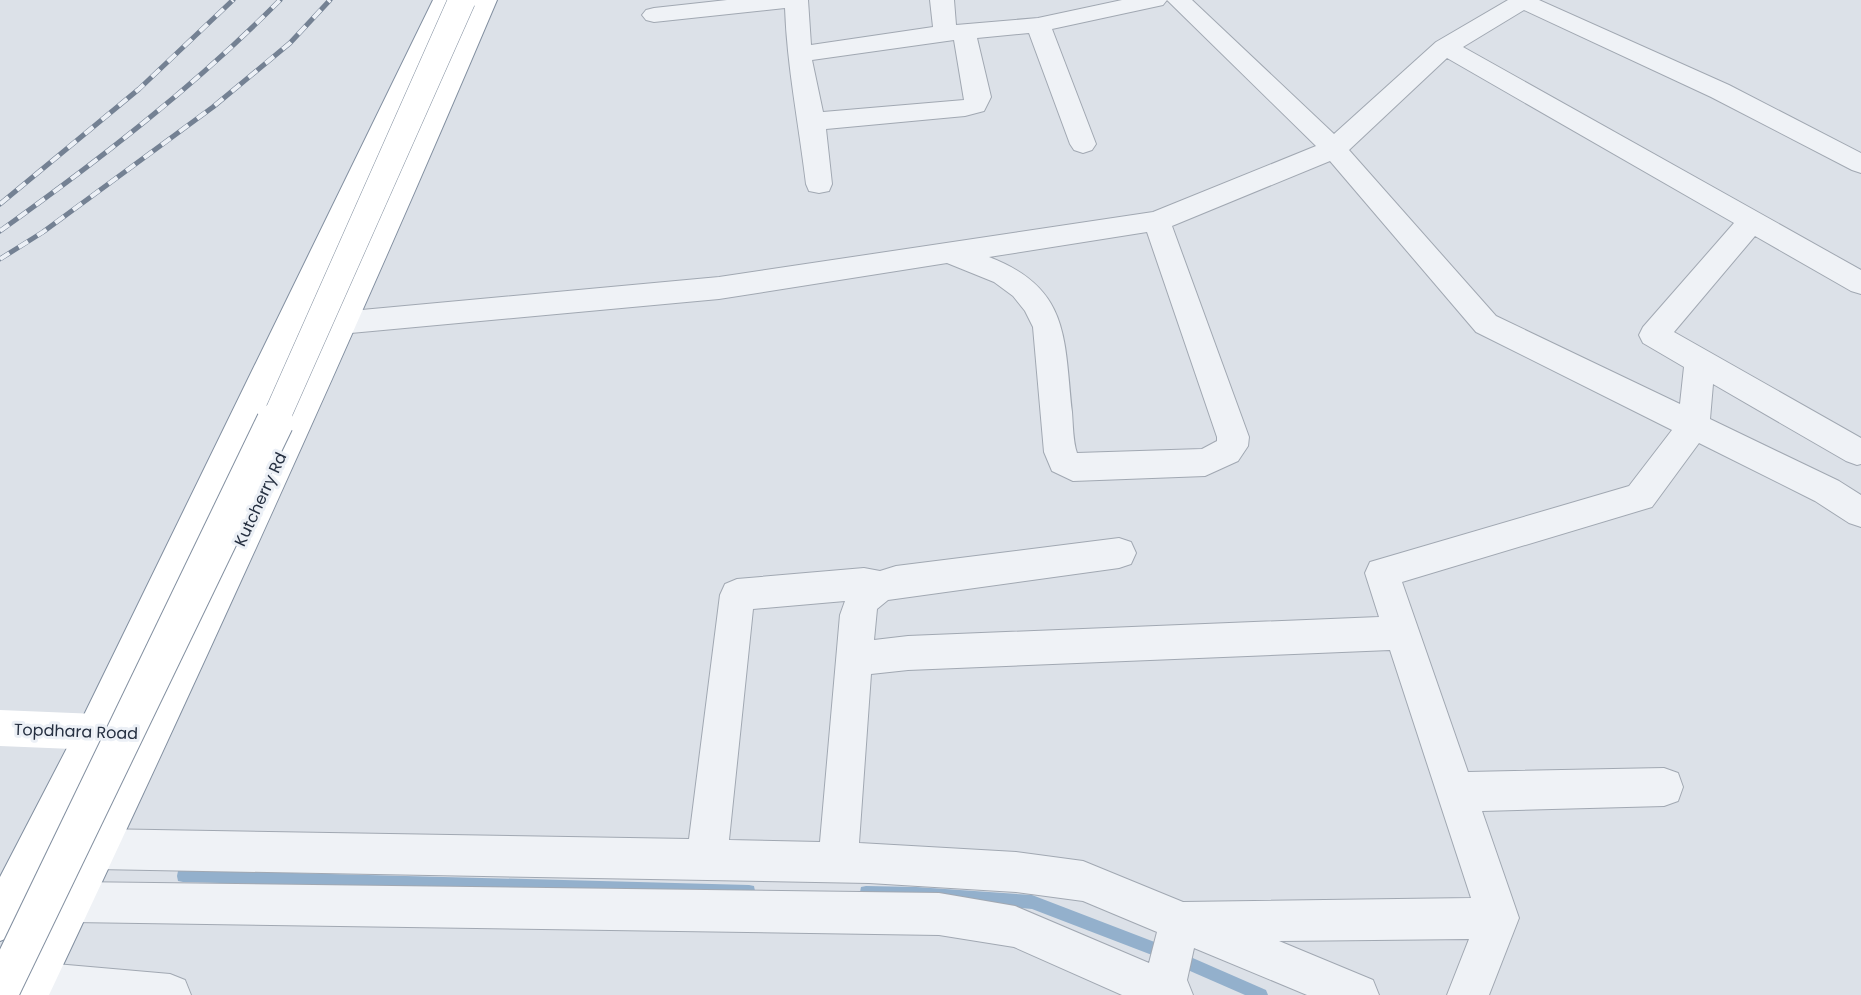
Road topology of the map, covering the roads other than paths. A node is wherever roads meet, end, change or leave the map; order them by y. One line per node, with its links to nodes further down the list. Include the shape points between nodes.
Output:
1 (445, 0): 35 (main road)
2 (462, 0): 46 (main road, bridge)
3 (485, 0): 24 (main road, Kutcherry Rd)
4 (794, 0): 9 (street); 14 (street)
5 (942, 0): 12 (street)
6 (1155, 0): 11 (street)
7 (1179, 0): 17 (street)
8 (1522, 0): 13 (street); 18 (street, via 1720,91)
9 (768, 1): 10 (street)
10 (654, 15)
11 (1038, 26): 12 (street); 16 (street)
12 (954, 32): 14 (street); 15 (street, via 978,98 975,105)
13 (1445, 47): 17 (street); 21 (street)
14 (799, 54): 15 (street)
15 (812, 122): 19 (street)
16 (1083, 144)
17 (1334, 149): 20 (street); 26 (street, via 1486,324)
18 (1861, 164)
19 (819, 184)
20 (1157, 221): 22 (street); 22 (street, via 1233,437 1227,452 1205,462 1073,467 1063,462 1048,327 1036,304 1004,274)
21 (1752, 221): 23 (street); 25 (street, via 1654,335)
22 (949, 253): 24 (street, via 719,288)
23 (1861, 283)
24 (340, 323): 36 (main road, Kutcherry Rd)
25 (1700, 362): 26 (street); 27 (street)
26 (1693, 426): 28 (street); 32 (street, via 1640,497 1382,573)
27 (1859, 449): 28 (street)
28 (1827, 491): 29 (street)
29 (1861, 513)
30 (1119, 553): 31 (street)
31 (878, 586): 33 (street, via 866,593 860,603); 40 (street, via 737,595)
32 (1402, 633): 33 (street, via 908,652); 38 (street)
33 (855, 659): 41 (street)
34 (0, 728): 35 (main road, Topdhara Road)
35 (95, 732): 36 (main road, Topdhara Road); 44 (main road)
36 (153, 734): 39 (main road, Kutcherry Rd)
37 (1664, 787): 38 (street)
38 (1457, 792): 43 (street)
39 (97, 849): 40 (street); 42 (main road, Kutcherry Rd)
40 (707, 859): 41 (street)
41 (838, 862): 45 (street, via 1016,872 1083,881)
42 (73, 902): 46 (main road, Kutcherry Rd); 47 (street, via 939,914 1015,927)
43 (1498, 918): 45 (street); 50 (street)
44 (0, 920)
45 (1180, 931): 47 (street); 49 (street)
46 (20, 990): 48 (street)
47 (1166, 991)
48 (171, 995)
49 (1358, 995)
50 (1468, 995)

